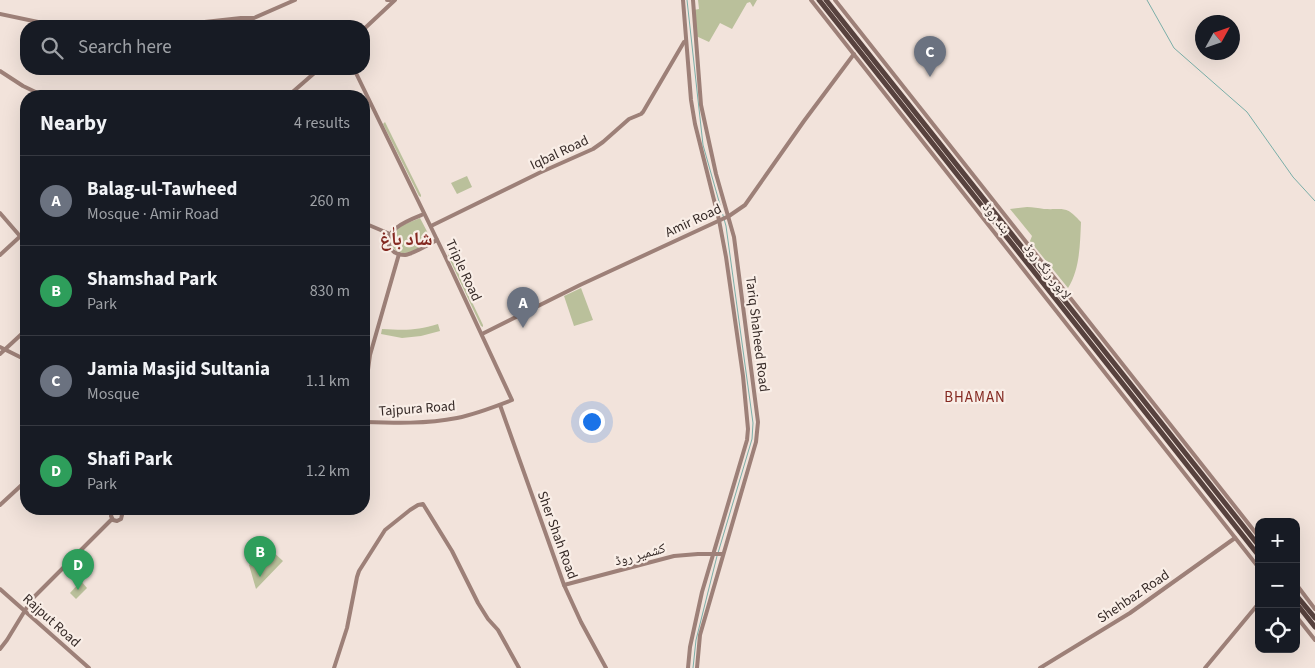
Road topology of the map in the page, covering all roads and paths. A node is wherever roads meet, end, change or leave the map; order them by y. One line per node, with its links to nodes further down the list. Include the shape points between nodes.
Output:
1 (295, 0): 11 (main road, via 254,18)
2 (395, 0): 12 (main road)
3 (683, 0): 14 (main road, Tariq Shaheed Road)
4 (693, 0): 13 (main road, Tariq Shaheed Road)
5 (811, 0): 15 (main road, بند روڈ)
6 (819, 0): 52 (highway, لاہور رنگ روڈ)
7 (826, 0): 51 (highway, لاہور رنگ روڈ)
8 (835, 0): 49 (main road, بند روڈ)
9 (0, 14): 10 (main road)
10 (28, 20)
11 (223, 20)
12 (370, 23)
13 (696, 40): 14 (main road); 25 (main road, Tariq Shaheed Road, via 703,116)
14 (687, 41): 26 (main road, Tariq Shaheed Road, via 695,124); 28 (main road, Iqbal Road, via 676,54 644,112 629,119 600,145)
15 (854, 54): 25 (main road, Amir Road, via 744,205); 50 (main road, بند روڈ)
16 (0, 71): 19 (main road)
17 (312, 75): 20 (main road)
18 (357, 75): 21 (main road, Triple Road)
19 (31, 90)
20 (295, 90)
21 (364, 90)
22 (370, 102): 24 (main road, Triple Road)
23 (0, 213): 30 (main road)
24 (424, 214): 28 (main road, Triple Road); 29 (main road)
25 (728, 216): 26 (main road, Amir Road); 54 (main road, Tariq Shaheed Road, via 736,253 758,429)
26 (720, 220): 34 (main road, Amir Road); 53 (main road, Tariq Shaheed Road, via 748,429)
27 (370, 226): 29 (main road)
28 (431, 226): 31 (main road, Triple Road)
29 (390, 234): 32 (main road, via 391,248)
30 (20, 236): 33 (main road)
31 (437, 240): 32 (main road, via 408,254); 34 (main road, Triple Road)
32 (400, 254): 39 (main road)
33 (0, 255)
34 (482, 334): 41 (main road, Triple Road)
35 (20, 336): 37 (main road)
36 (0, 347): 37 (main road)
37 (5, 350): 38 (main road); 40 (main road)
38 (0, 354)
39 (370, 355)
40 (20, 357)
41 (512, 400): 42 (main road, Tajpura Road)
42 (500, 405): 43 (main road, Tajpura Road, via 456,418 406,423); 56 (main road, Sher Shah Road)
43 (370, 422)
44 (20, 487): 45 (main road)
45 (0, 505)
46 (111, 515): 48 (main road)
47 (122, 515): 48 (main road, via 120,520)
48 (112, 519): 63 (main road)
49 (1255, 532)
50 (1235, 538): 55 (main road, بند روڈ); 76 (main road, Shehbaz Road, via 1130,613)
51 (1255, 541)
52 (1255, 551)
53 (715, 553): 54 (main road, کشمیر روڈ); 56 (main road, کشمیر روڈ, via 674,556); 74 (main road, Tariq Shaheed Road, via 696,617)
54 (723, 554): 75 (main road, Tariq Shaheed Road, via 700,635)
55 (1255, 563)
56 (564, 585): 73 (main road, Sher Shah Road)
57 (0, 589): 63 (main road, Rajput Road)
58 (1300, 589): 62 (main road)
59 (1300, 599): 64 (highway)
60 (1255, 608): 69 (main road)
61 (1300, 608): 66 (highway)
62 (1315, 608)
63 (24, 610): 68 (main road); 70 (main road, Rajput Road)
64 (1315, 618)
65 (1300, 621): 67 (main road)
66 (1315, 627)
67 (1315, 640)
68 (0, 648)
69 (1211, 662): 77 (main road); 78 (main road)
70 (90, 668)
71 (334, 668): 72 (main road, via 359,572 385,530 423,504 452,551 478,603 498,630)
72 (519, 668)
73 (606, 668)
74 (688, 668)
75 (697, 668)
76 (1040, 668)
77 (1206, 668)
78 (1215, 668)

